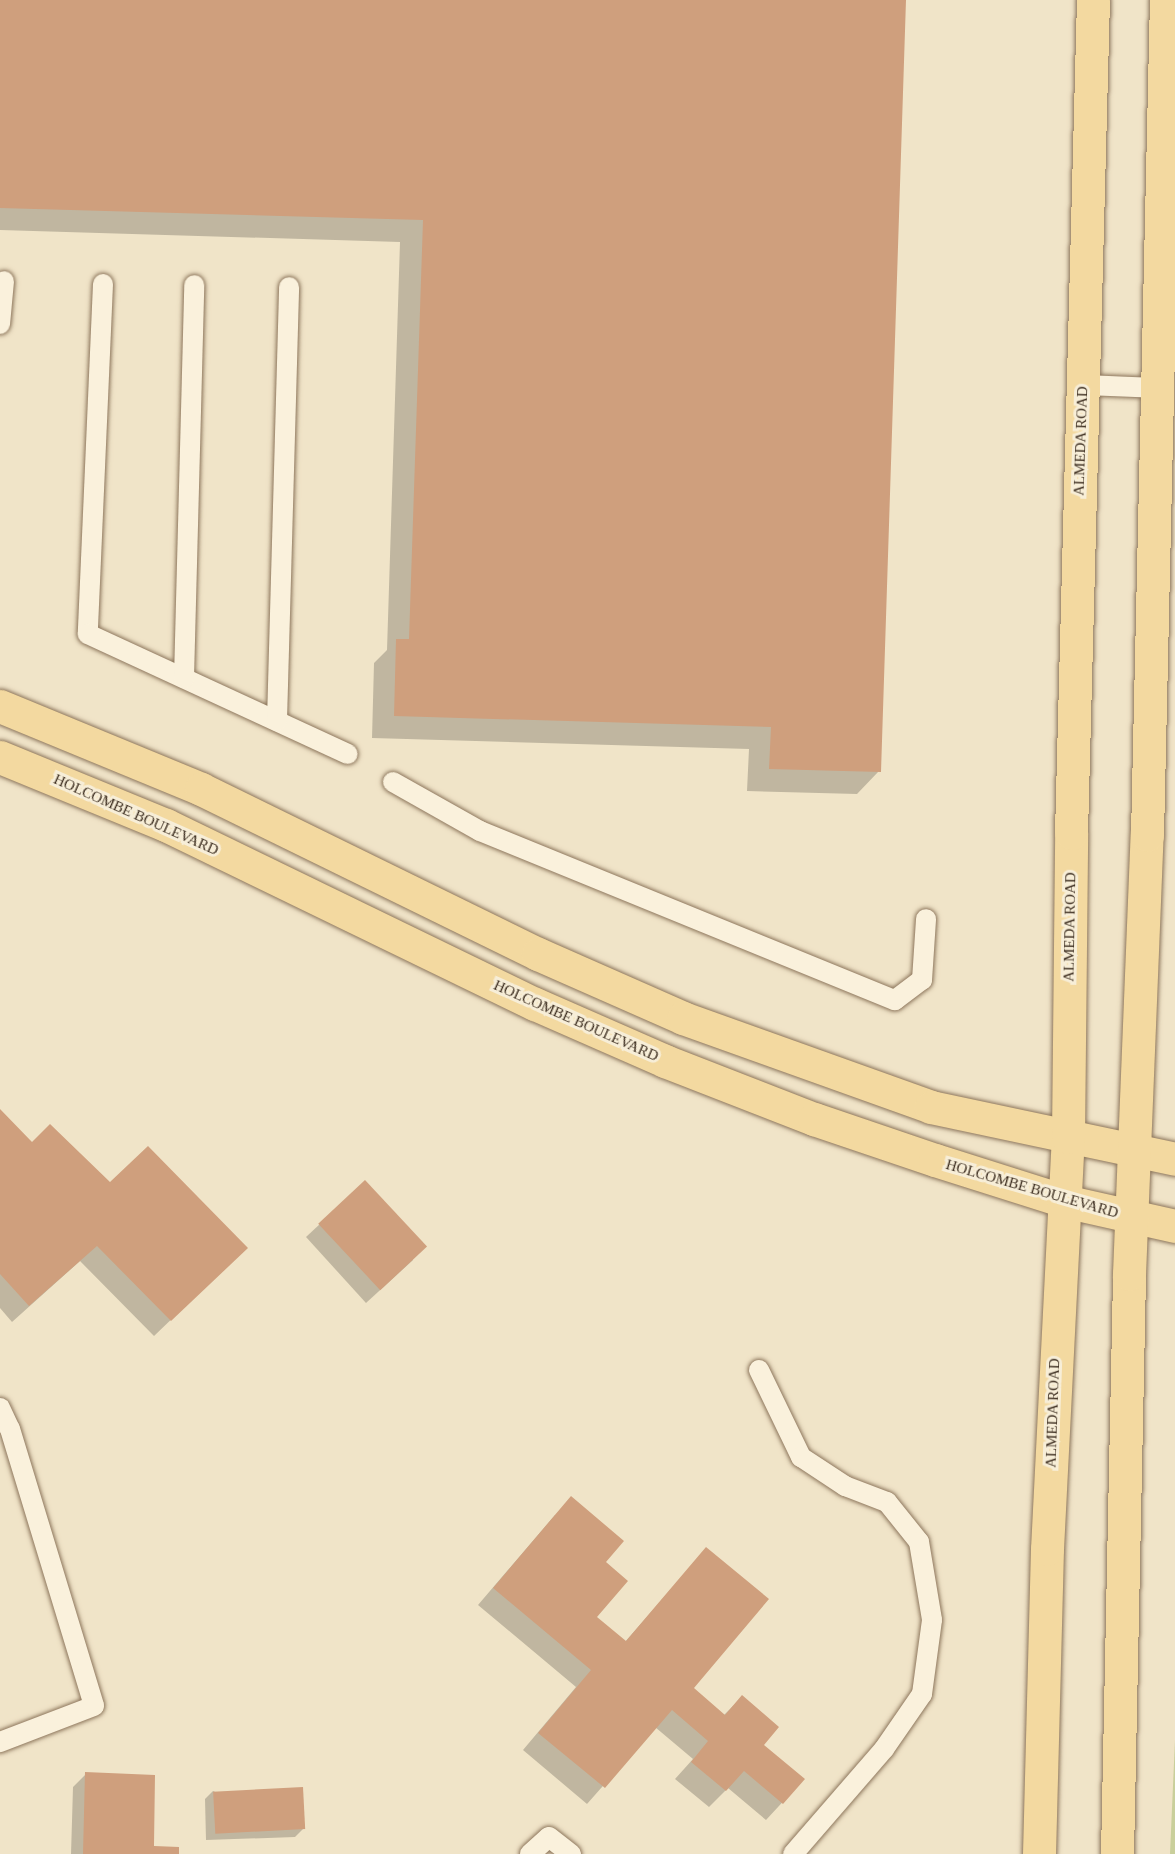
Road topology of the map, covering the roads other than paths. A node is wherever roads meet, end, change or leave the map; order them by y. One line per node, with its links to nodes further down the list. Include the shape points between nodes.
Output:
1 (1093, 0): 9 (main road, ALMEDA ROAD)
2 (1166, 0): 3 (main road)
3 (1169, 146): 10 (main road)
4 (4, 281): 8 (lane)
5 (104, 284): 11 (lane, via 88,634)
6 (194, 285): 11 (lane)
7 (289, 287): 13 (lane)
8 (0, 324)
9 (1083, 385): 10 (lane); 18 (main road, ALMEDA ROAD, via 1071,833)
10 (1157, 388): 19 (main road)
11 (184, 678): 13 (lane)
12 (0, 706): 18 (main road, via 201,789 538,954 682,1018 931,1107)
13 (277, 721): 14 (lane)
14 (348, 754)
15 (0, 757): 21 (main road, HOLCOMBE BOULEVARD, via 166,825 535,1004 665,1061 814,1119)
16 (393, 782): 17 (lane, via 480,831 895,1000 922,980)
17 (926, 918)
18 (1068, 1137): 19 (main road); 21 (main road, ALMEDA ROAD)
19 (1135, 1149): 20 (main road); 22 (main road)
20 (1175, 1159)
21 (1064, 1201): 22 (main road, HOLCOMBE BOULEVARD); 30 (main road, ALMEDA ROAD, via 1047,1549)
22 (1130, 1217): 23 (main road, HOLCOMBE BOULEVARD); 31 (main road)
23 (1175, 1226)
24 (759, 1370): 29 (lane, via 801,1457 845,1486 888,1502 919,1542 932,1620 922,1694 884,1749)
25 (0, 1408): 26 (lane, via 10,1428 94,1706)
26 (0, 1743)
27 (530, 1854): 28 (lane, via 549,1837)
28 (571, 1854)
29 (793, 1854)
30 (1039, 1854)
31 (1117, 1854)

